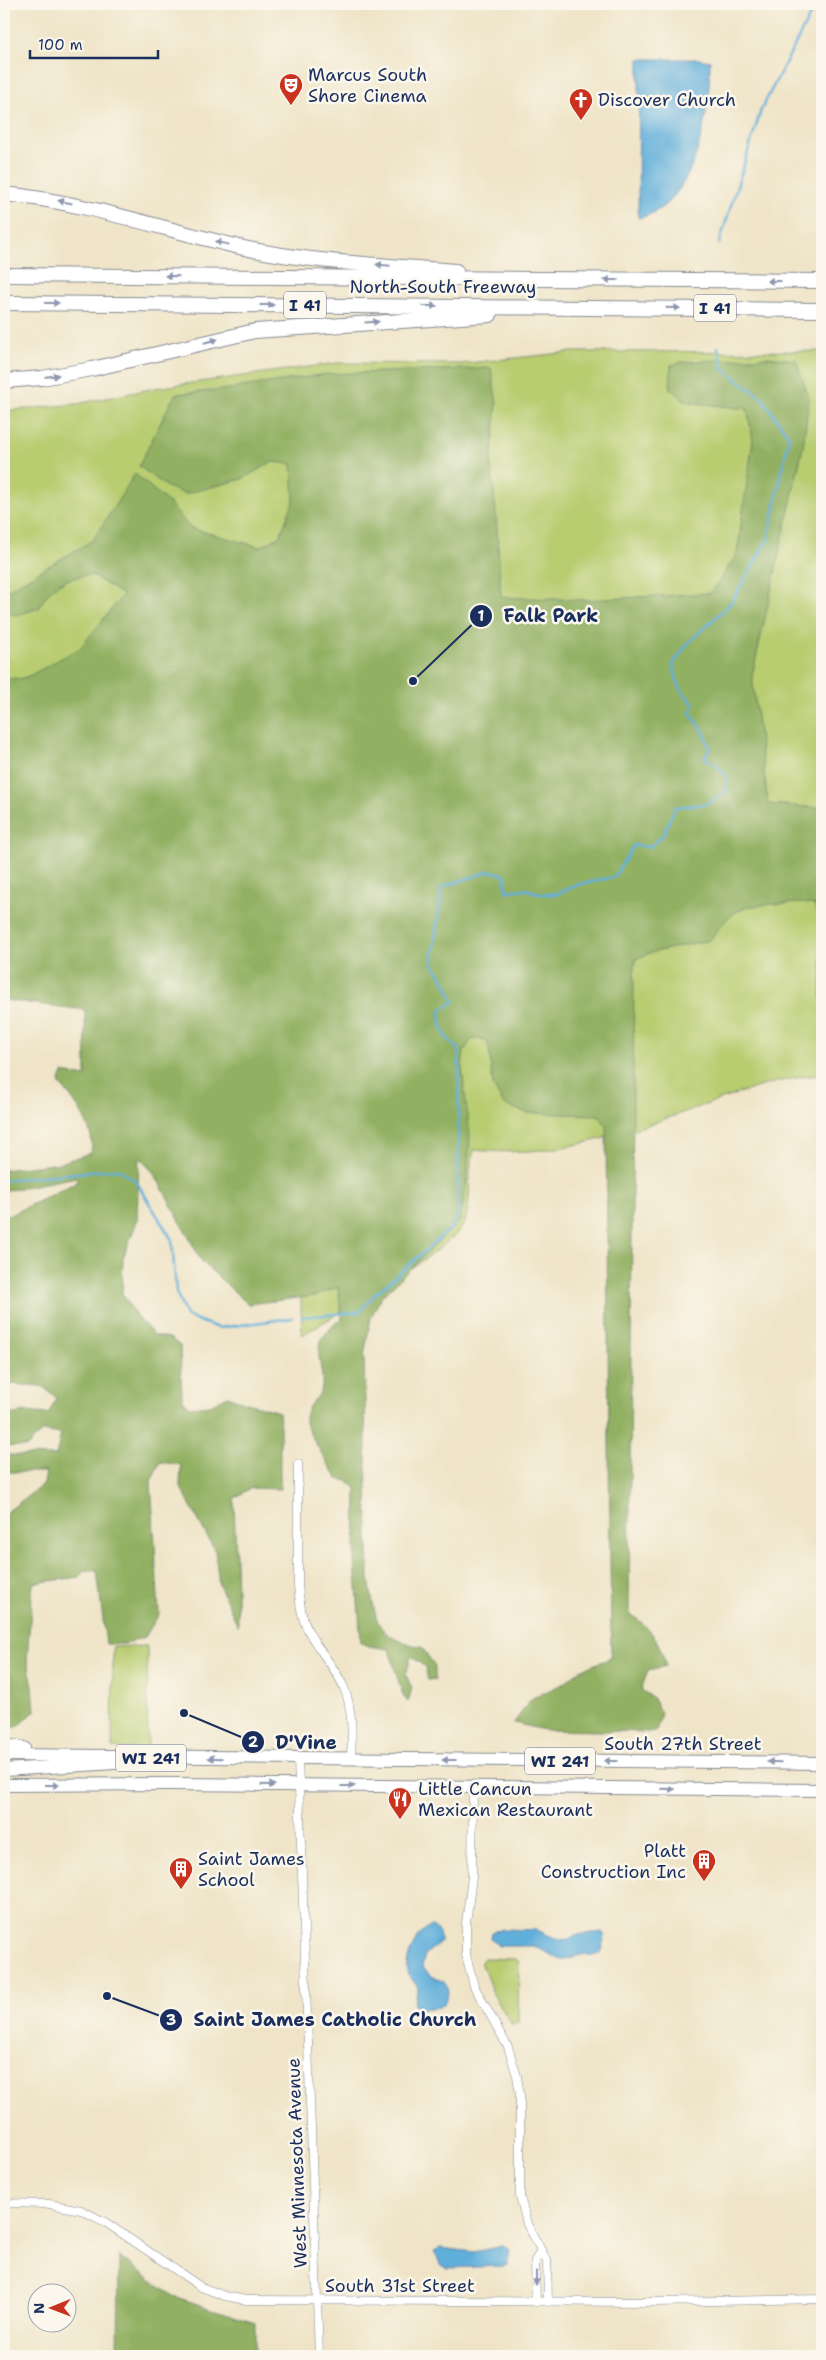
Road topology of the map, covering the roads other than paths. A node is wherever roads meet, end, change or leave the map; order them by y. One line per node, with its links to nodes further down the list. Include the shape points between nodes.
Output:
1 (4, 194): 3 (highway, one-way to 1, via 286,256 61,201)
2 (4, 275): 3 (highway, North-South Freeway / I 41, one-way to 2)
3 (571, 280): 4 (highway, North-South Freeway / I 41, one-way to 3)
4 (822, 281)
5 (4, 303): 6 (highway, North-South Freeway / I 41, one-way to 6)
6 (607, 307): 7 (highway, North-South Freeway / I 41, one-way to 7); 8 (highway, one-way to 6, via 92,369 255,331)
7 (822, 310)
8 (4, 381)
9 (298, 1464): 15 (street, via 300,1605 310,1635 345,1690 351,1717)
10 (4, 1745): 12 (main road)
11 (4, 1754): 12 (main road, South 27th Street / WI 241)
12 (68, 1755): 13 (main road, South 27th Street / WI 241)
13 (142, 1758): 14 (main road, South 27th Street / WI 241, one-way to 13); 17 (main road, via 109,1764)
14 (298, 1759): 15 (main road, South 27th Street / WI 241); 19 (street, West Minnesota Avenue)
15 (351, 1760): 16 (main road, South 27th Street / WI 241, one-way to 15)
16 (822, 1763)
17 (4, 1770)
18 (4, 1785): 19 (main road, WI 241, one-way to 19)
19 (299, 1786): 20 (main road, WI 241, one-way to 20); 25 (street, West Minnesota Avenue)
20 (473, 1786): 21 (main road, WI 241, one-way to 21); 23 (street, via 472,1877 466,1955 474,1986 508,2047 517,2076 520,2095 520,2196 527,2224)
21 (822, 1790)
22 (4, 2203): 25 (street, South 31st Street, via 49,2204 81,2210 105,2222 201,2287 225,2296 246,2300)
23 (540, 2250): 26 (street, one-way to 26, via 536,2261); 27 (street, via 548,2260)
24 (822, 2299): 27 (street, South 31st Street)
25 (317, 2301): 26 (street, South 31st Street); 28 (street, West Minnesota Avenue)
26 (536, 2302): 27 (street, South 31st Street)
27 (548, 2302)
28 (319, 2356)

